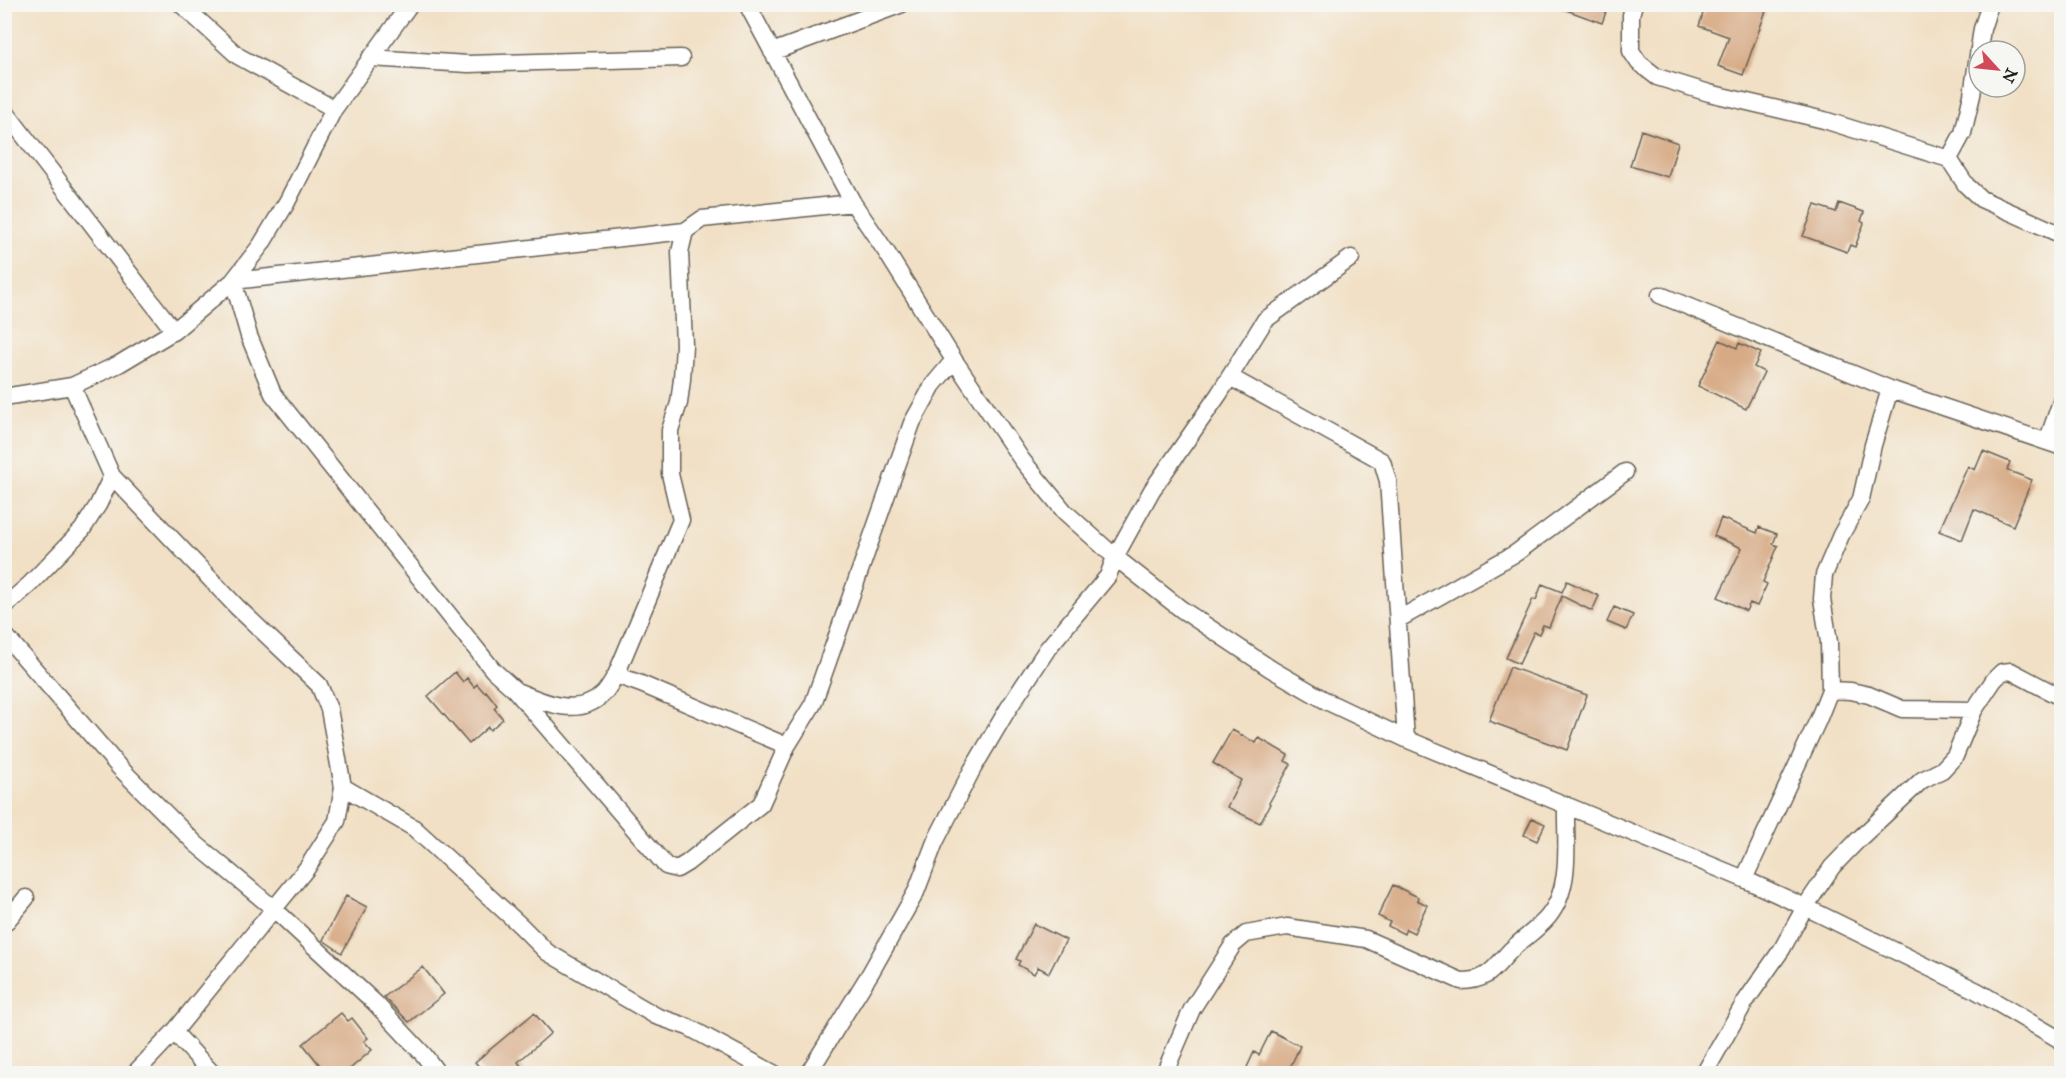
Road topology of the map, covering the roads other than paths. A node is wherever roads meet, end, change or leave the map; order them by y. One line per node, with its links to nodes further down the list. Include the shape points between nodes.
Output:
1 (181, 4): 10 (street, via 238,56)
2 (410, 4): 8 (street)
3 (747, 4): 7 (street)
4 (902, 4): 7 (street)
5 (1634, 4): 12 (street, via 1631,51 1656,77 1824,120)
6 (1990, 4): 12 (street, via 1963,133)
7 (772, 52): 13 (street)
8 (370, 58): 9 (street, via 468,64); 10 (street)
9 (681, 58)
10 (334, 109): 17 (street, via 287,202)
11 (4, 110): 19 (street)
12 (1949, 159): 15 (street, via 1981,199)
13 (853, 203): 14 (street, via 702,219); 20 (street)
14 (685, 231): 17 (street); 33 (street, via 680,252 683,368 679,403 670,430 670,474 681,520)
15 (2061, 235)
16 (1351, 258): 21 (street, via 1265,320)
17 (233, 281): 19 (street); 34 (street, via 249,336 273,394 493,670)
18 (1660, 295): 23 (street)
19 (174, 330): 22 (street, via 119,364)
20 (954, 360): 29 (street, via 1022,460 1065,512); 39 (street, via 933,385 912,423 813,704)
21 (1230, 377): 29 (street, via 1152,490); 31 (street, via 1382,461 1388,481)
22 (72, 386): 24 (street); 28 (street)
23 (1890, 388): 26 (street); 35 (street, via 1861,499 1824,575 1822,599 1829,642)
24 (4, 397)
25 (2061, 399): 26 (street)
26 (2054, 445)
27 (1625, 472): 31 (street, via 1516,553)
28 (112, 476): 30 (street, via 82,530); 40 (street, via 318,685 329,709)
29 (1115, 557): 38 (street, via 1181,609 1271,669 1328,702); 53 (street, via 1108,576 1048,648 1008,709 935,842 916,892)
30 (4, 607)
31 (1399, 619): 38 (street)
32 (4, 634): 45 (street, via 119,767 196,844)
33 (616, 675): 34 (street, via 602,695 586,705 567,708); 39 (street)
34 (515, 690): 39 (street, via 666,866 677,869 760,804)
35 (1830, 690): 37 (street, via 1869,695 1902,708); 42 (street)
36 (2061, 698): 37 (street, via 2011,671 2002,672)
37 (1974, 710): 44 (street, via 1954,756 1942,770 1922,780 1859,839 1832,867)
38 (1406, 739): 41 (street)
39 (787, 746)
40 (343, 787): 45 (street, via 337,820 307,868); 52 (street, via 414,828 547,952 656,1016 688,1027)
41 (1566, 804): 42 (street); 54 (street, via 1564,882 1559,903 1483,978 1461,981 1366,939 1287,927 1246,934 1233,945 1192,1009)
42 (1743, 879): 44 (street)
43 (26, 898): 46 (street)
44 (1805, 907): 48 (street, via 1977,991); 55 (street)
45 (273, 908): 47 (street); 51 (street, via 375,1003)
46 (4, 924)
47 (174, 1032): 49 (street); 50 (street)
48 (2061, 1041)
49 (134, 1074)
50 (213, 1074)
51 (438, 1074)
52 (775, 1074)
53 (808, 1074)
54 (1164, 1074)
55 (1704, 1074)

